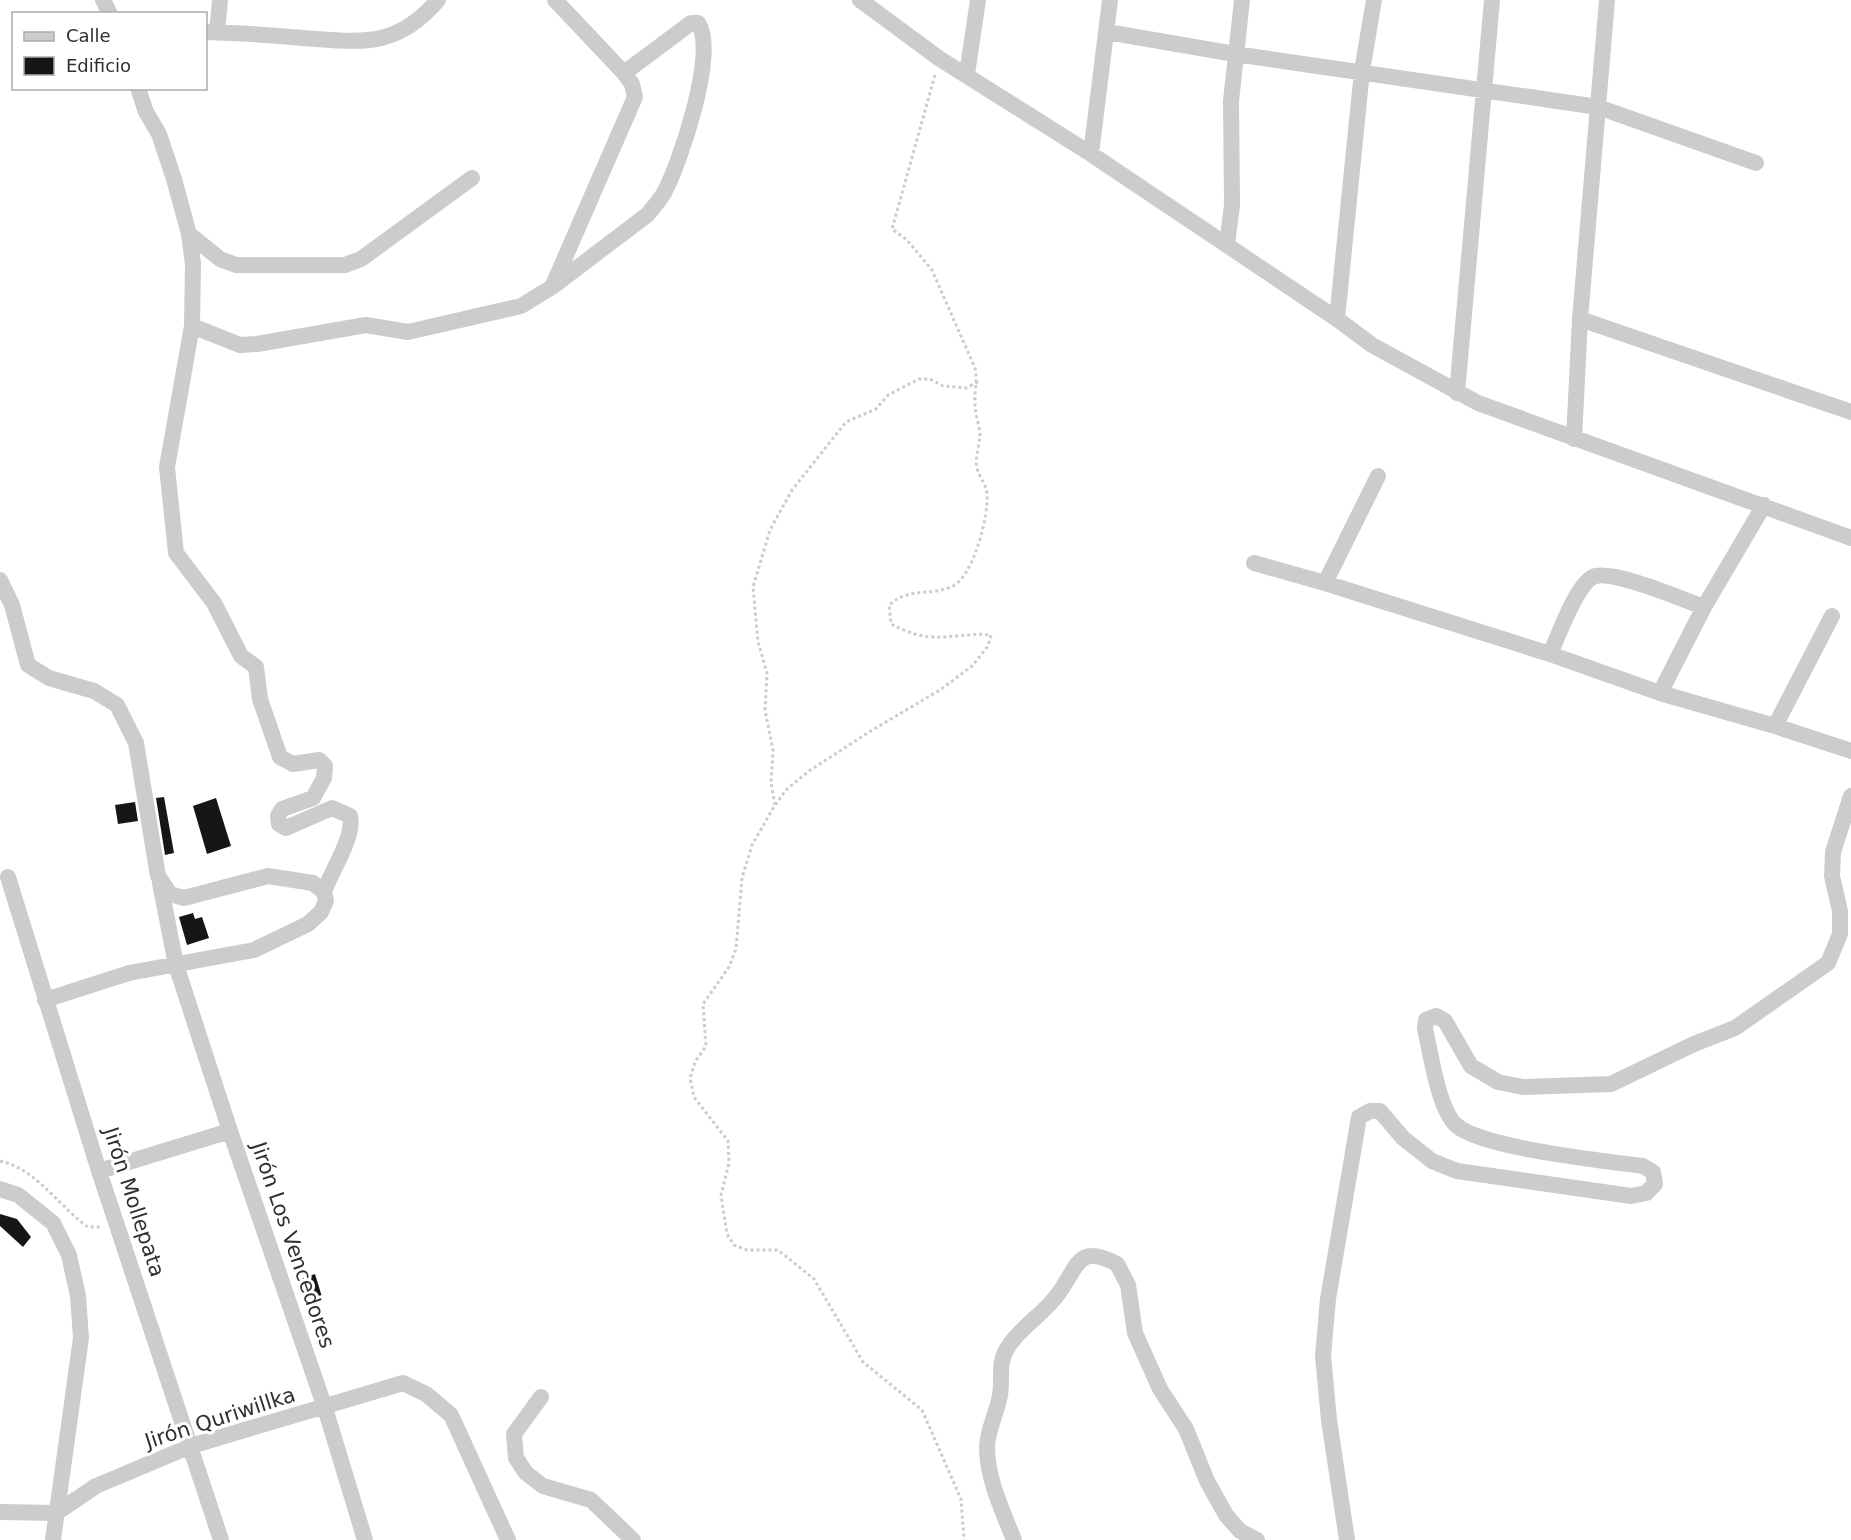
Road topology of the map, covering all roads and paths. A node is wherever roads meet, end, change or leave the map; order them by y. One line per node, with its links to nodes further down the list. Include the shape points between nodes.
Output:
1 (220, 0): 11 (street)
2 (438, 0): 11 (street, via 421,20 365,42)
3 (555, 0): 16 (street)
4 (861, 0): 14 (street)
5 (978, 0): 17 (street)
6 (1110, 0): 12 (street)
7 (1242, 0): 13 (street)
8 (1374, 0): 15 (street)
9 (1492, 0): 19 (street)
10 (1607, 0): 20 (street)
11 (212, 32)
12 (1107, 32): 13 (street); 21 (street)
13 (1235, 54): 15 (street); 25 (street, via 1231,101 1232,205)
14 (940, 59): 17 (street); 30 (path, via 892,229 907,240 932,270)
15 (1362, 71): 19 (street); 27 (street)
16 (624, 73): 26 (street, via 632,84 634,97); 26 (street, via 691,23 698,23 704,31 705,56 694,105 664,192 647,215)
17 (967, 74): 21 (street)
18 (139, 90): 24 (street, via 159,134)
19 (1483, 90): 20 (street); 31 (street)
20 (1598, 107): 22 (street); 28 (street)
21 (1091, 154): 25 (street)
22 (1756, 163)
23 (472, 178): 24 (street, via 361,259 345,265 236,265 220,259)
24 (189, 234): 29 (street, via 193,264)
25 (1227, 245): 27 (street)
26 (552, 287): 29 (street, via 520,306 408,332 366,325 240,345)
27 (1337, 319): 31 (street, via 1372,345)
28 (1580, 319): 32 (street); 33 (street)
29 (192, 326): 50 (street, via 167,467 176,553 214,603 241,656 256,667 260,699 280,757 293,764 319,760 325,766 324,778 313,798 282,809 279,824 286,828 332,808 350,816 344,847)
30 (978, 382): 47 (path, via 966,388 919,379 888,395 876,409 846,422 792,490 770,530 753,587 758,642 767,673 765,710 773,750 771,783); 47 (path, via 975,403 980,432 976,467 987,499 983,532 954,586 905,593 889,605 891,624 922,636 991,635 988,646 972,666 940,690 809,771 787,789)
31 (1457, 393): 33 (street)
32 (1851, 412)
33 (1574, 439): 35 (street)
34 (1378, 476): 39 (street)
35 (1764, 505): 36 (street); 40 (street)
36 (1851, 538)
37 (1254, 563): 39 (street)
38 (0, 580): 48 (street, Jirón Los Vencedores, via 12,605 28,665 49,678 94,690 117,705 136,743)
39 (1325, 583): 42 (street)
40 (1704, 607): 42 (street, via 1610,575 1593,577 1580,590); 43 (street)
41 (1832, 616): 44 (street)
42 (1550, 654): 43 (street)
43 (1660, 693): 44 (street)
44 (1775, 726): 45 (street)
45 (1851, 751)
46 (1851, 796): 72 (street, via 1833,852 1832,876 1840,911 1840,934 1828,963 1735,1028 1611,1084 1522,1087 1498,1082 1471,1066 1445,1021 1436,1016 1426,1020 1439,1089 1455,1124 1472,1136 1564,1156 1643,1166 1653,1172 1656,1184 1646,1193 1630,1196 1578,1190 1457,1171 1432,1161 1403,1138 1380,1111 1359,1117 1328,1299 1323,1356)
47 (775, 806): 69 (path, via 752,845 742,878 736,949 704,1005 706,1046 690,1078 694,1097 728,1141 729,1163 721,1195 727,1234 734,1245 747,1250 778,1250 814,1279 863,1362 922,1410 961,1499)
48 (158, 876): 50 (street, via 170,894 184,898 268,876 313,883); 51 (street, Jirón Los Vencedores)
49 (8, 877): 52 (street, Jirón Mollepata)
50 (324, 892): 51 (street, via 326,901 321,912 308,924 254,950)
51 (176, 965): 52 (street, via 129,973); 53 (street, Jirón Los Vencedores)
52 (45, 1000): 55 (street, Jirón Mollepata)
53 (230, 1131): 55 (street); 59 (street, Jirón Los Vencedores)
54 (0, 1161): 57 (path, via 28,1174 88,1227)
55 (99, 1171): 57 (street, Jirón Mollepata)
56 (0, 1189): 62 (street, via 18,1195 53,1223 69,1255 78,1296 81,1338)
57 (118, 1227): 60 (street, Jirón Mollepata)
58 (541, 1397): 68 (street, via 514,1434 516,1458 526,1473 543,1486 591,1500)
59 (325, 1408): 60 (street, Jirón Quriwillka); 66 (street, Jirón Los Vencedores); 67 (street, Jirón Quriwillka, via 404,1383 426,1394 452,1415)
60 (191, 1446): 62 (street, Jirón Quriwillka, via 96,1486); 65 (street, Jirón Mollepata)
61 (0, 1512): 62 (street)
62 (56, 1513): 63 (street); 64 (street)
63 (40, 1540)
64 (53, 1540)
65 (221, 1540)
66 (365, 1540)
67 (508, 1540)
68 (633, 1540)
69 (964, 1540)
70 (1014, 1540): 71 (street, via 1002,1511 987,1449 1000,1395 1002,1359 1008,1346 1054,1300 1078,1262 1094,1254 1117,1264 1128,1286 1136,1333 1160,1389 1186,1429 1226,1515 1240,1531)
71 (1257, 1540)
72 (1347, 1540)

